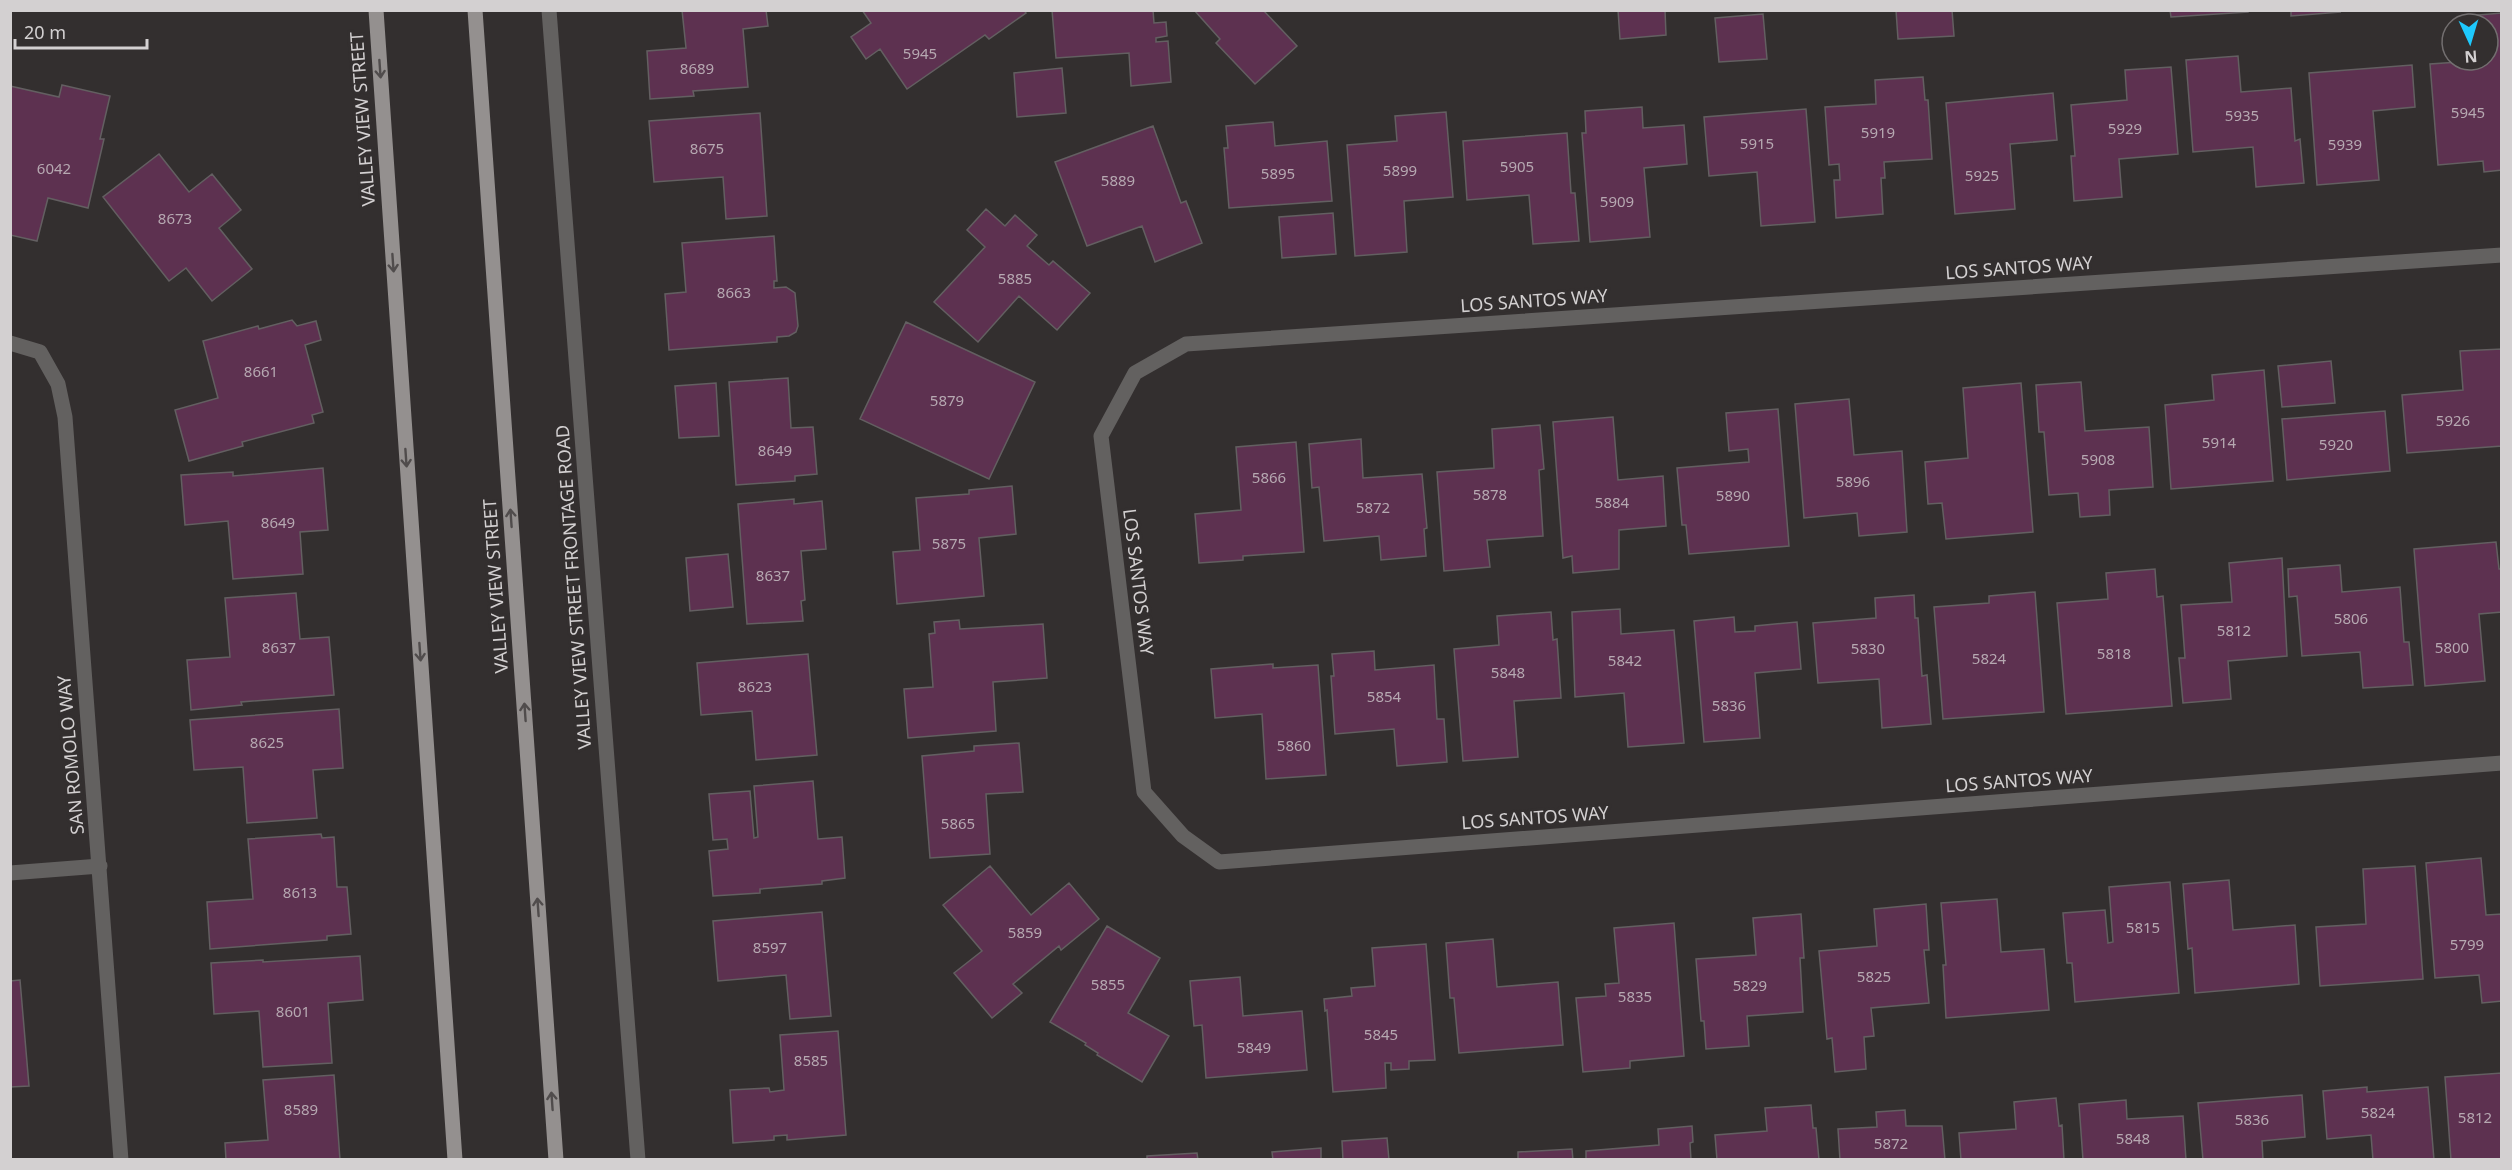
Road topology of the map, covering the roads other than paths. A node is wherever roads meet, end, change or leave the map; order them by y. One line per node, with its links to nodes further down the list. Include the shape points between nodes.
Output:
1 (375, 10): 10 (main road, VALLEY VIEW STREET, one-way to 10)
2 (475, 10): 11 (main road, VALLEY VIEW STREET, one-way to 2)
3 (549, 10): 12 (street, VALLEY VIEW STREET FRONTAGE ROAD)
4 (2502, 255): 6 (street, LOS SANTOS WAY, via 1186,344 1136,373 1101,436 1144,792 1183,836 1220,862)
5 (10, 343): 7 (street, SAN ROMOLO WAY, via 40,352 58,384 65,417)
6 (2502, 763)
7 (100, 866): 8 (street); 9 (street, SAN ROMOLO WAY)
8 (10, 873)
9 (121, 1160)
10 (455, 1160)
11 (556, 1160)
12 (638, 1160)

